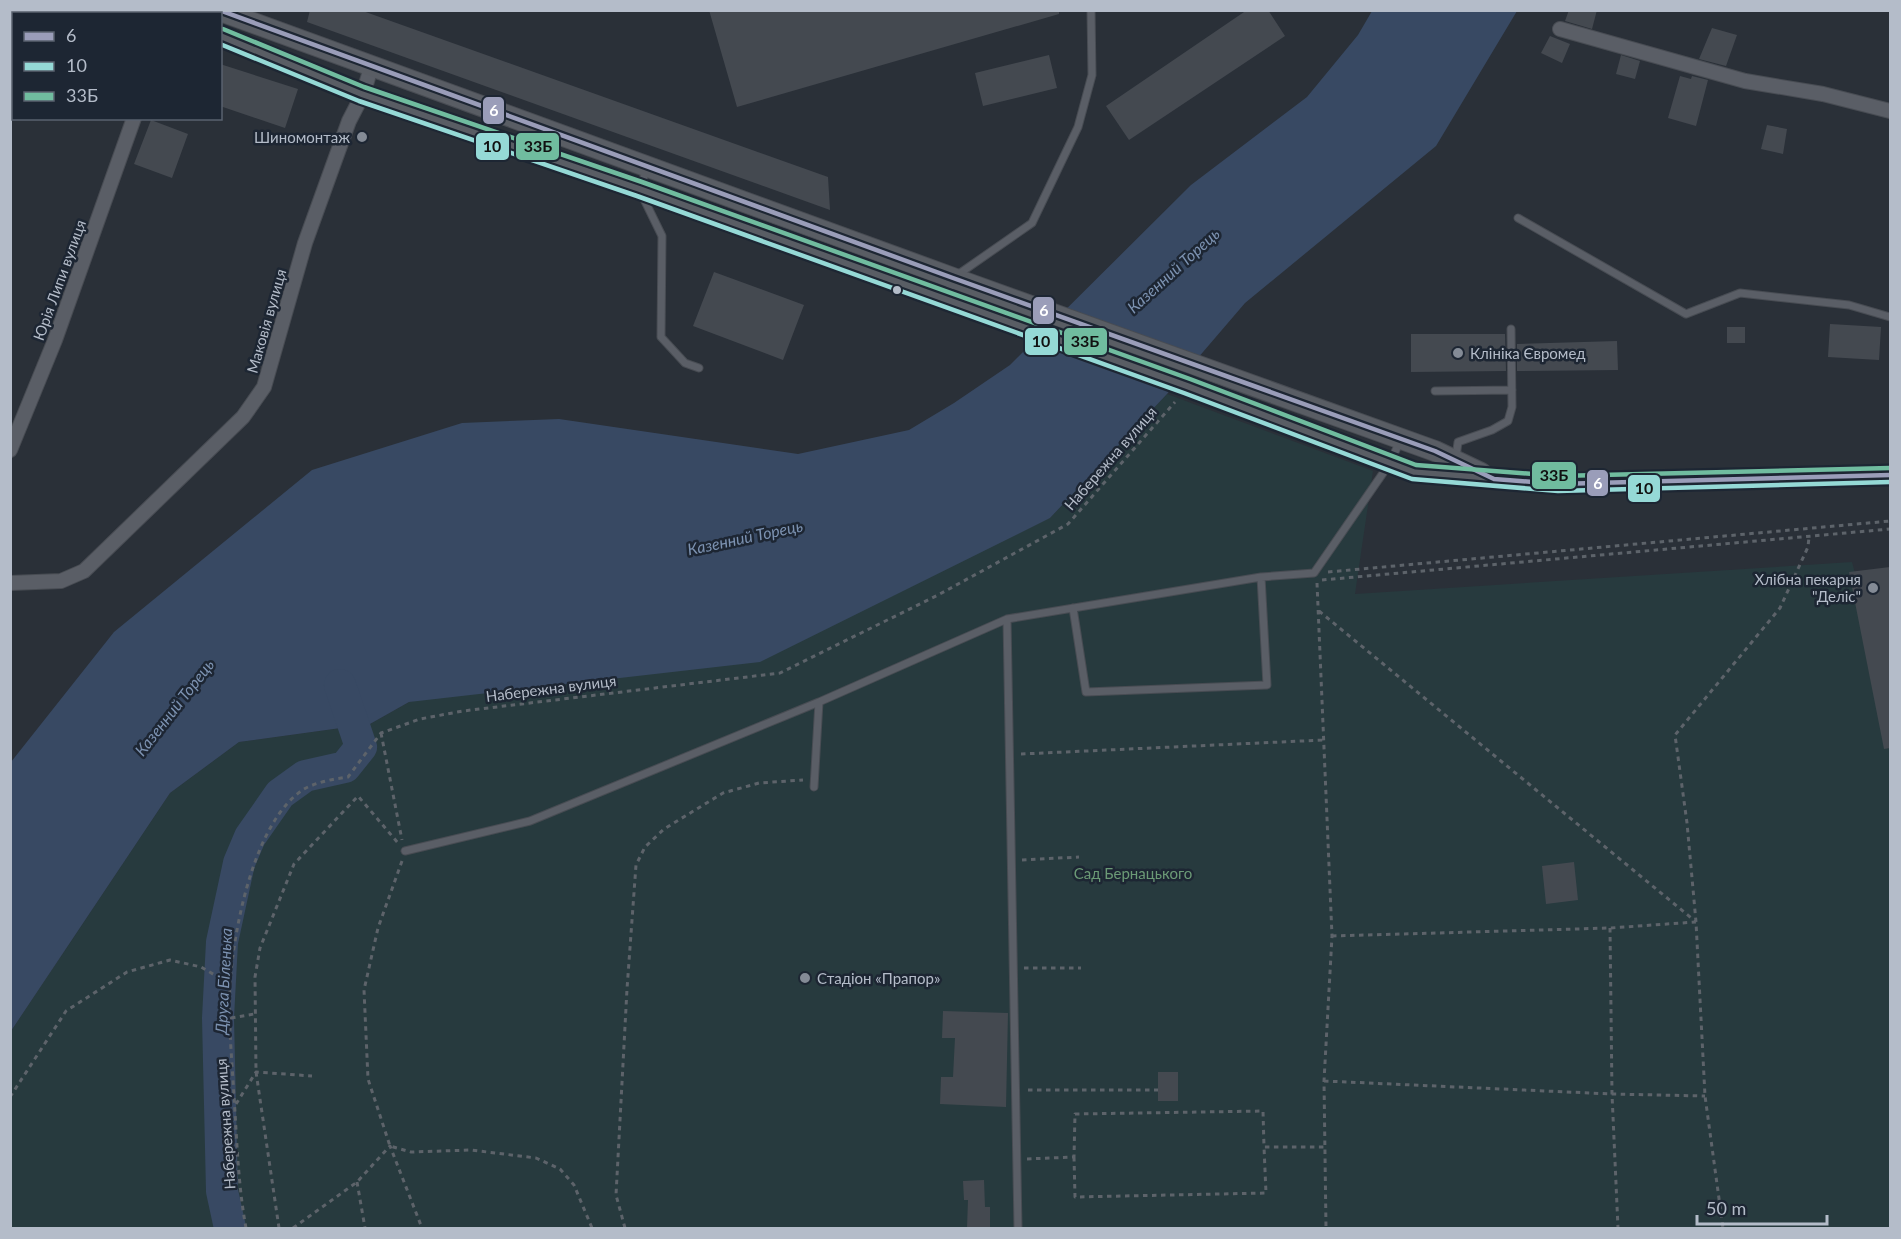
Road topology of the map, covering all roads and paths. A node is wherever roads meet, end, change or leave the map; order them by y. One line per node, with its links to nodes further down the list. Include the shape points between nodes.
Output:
1 (218, 10): 5 (main road)
2 (1091, 10): 12 (lane, via 1092,75 1078,127 1032,223)
3 (1560, 29): 7 (street, via 1745,81 1823,94)
4 (222, 37): 6 (main road)
5 (371, 68): 6 (street, Маковія вулиця); 9 (main road)
6 (363, 94): 10 (main road); 31 (street, Маковія вулиця, via 305,243 266,378 243,417 84,571 61,581)
7 (1890, 111)
8 (133, 120): 21 (street, Юрія Липи вулиця, via 55,340)
9 (648, 168): 10 (lane); 12 (main road)
10 (639, 189): 13 (main road); 16 (lane, via 662,236 661,337 685,363)
11 (1518, 218): 14 (lane, via 1686,314 1740,293 1849,305)
12 (953, 278): 13 (lane); 20 (main road)
13 (945, 300): 17 (main road)
14 (1890, 317)
15 (1511, 329): 18 (lane)
16 (699, 368)
17 (1187, 386): 23 (main road); 36 (path, Набережна вулиця, via 1068,524 938,595 780,673 463,711 420,719)
18 (1512, 390): 19 (lane); 22 (lane, via 1508,421 1458,442)
19 (1435, 391)
20 (1401, 439): 22 (main road); 23 (lane)
21 (10, 450)
22 (1455, 461): 25 (main road)
23 (1390, 463): 25 (main road, via 1414,472); 29 (lane)
24 (1890, 475): 25 (main road, via 1558,484)
25 (1494, 479)
26 (1890, 521): 29 (path)
27 (1890, 529): 28 (path)
28 (1809, 537): 33 (path, via 1317,580); 43 (path, via 1780,608 1675,735)
29 (1314, 573): 30 (lane)
30 (1261, 577): 32 (lane); 32 (lane, via 1267,685 1086,692)
31 (10, 583)
32 (1073, 608): 34 (lane)
33 (1319, 611): 37 (path); 43 (path)
34 (1007, 619): 35 (lane); 38 (lane)
35 (819, 702): 39 (lane); 40 (lane, via 530,821)
36 (381, 733): 40 (path); 48 (path, Набережна вулиця, via 348,777 304,789 283,809 249,877)
37 (1324, 740): 38 (path); 45 (path)
38 (1010, 755): 42 (lane)
39 (814, 783): 72 (path, via 759,783 723,793 664,829 645,847 636,865 616,1195)
40 (405, 851): 49 (path, via 358,796 309,846 294,864 260,948); 60 (path, via 378,928 364,990 368,1079)
41 (1079, 856): 42 (path)
42 (1011, 860): 46 (lane)
43 (1696, 922): 44 (path); 57 (path)
44 (1610, 928): 45 (path); 56 (path)
45 (1332, 936): 53 (path)
46 (1013, 968): 47 (path); 54 (lane)
47 (1081, 968)
48 (230, 983): 50 (path, Набережна вулиця); 58 (path, via 201,967 170,960 127,972 66,1011)
49 (254, 1014): 50 (path); 51 (path)
50 (231, 1018): 59 (path, Набережна вулиця)
51 (255, 1072): 52 (path); 59 (path); 67 (path)
52 (312, 1076)
53 (1324, 1081): 56 (path); 62 (path)
54 (1015, 1090): 55 (path); 64 (lane)
55 (1158, 1090)
56 (1612, 1094): 57 (path); 75 (path)
57 (1705, 1096): 76 (path)
58 (10, 1097)
59 (235, 1106): 66 (path, Набережна вулиця)
60 (390, 1146): 65 (path); 70 (path); 71 (path, via 411,1152 471,1150 536,1158 560,1169 574,1185)
61 (1264, 1147): 62 (path); 63 (path, via 1263,1111 1075,1114); 63 (path, via 1266,1193 1075,1197)
62 (1325, 1147): 74 (path)
63 (1074, 1157): 64 (path)
64 (1016, 1159): 73 (lane)
65 (357, 1182): 68 (path); 69 (path)
66 (246, 1228)
67 (279, 1228)
68 (292, 1228)
69 (365, 1228)
70 (422, 1228)
71 (592, 1228)
72 (625, 1228)
73 (1018, 1228)
74 (1326, 1228)
75 (1618, 1228)
76 (1723, 1228)

